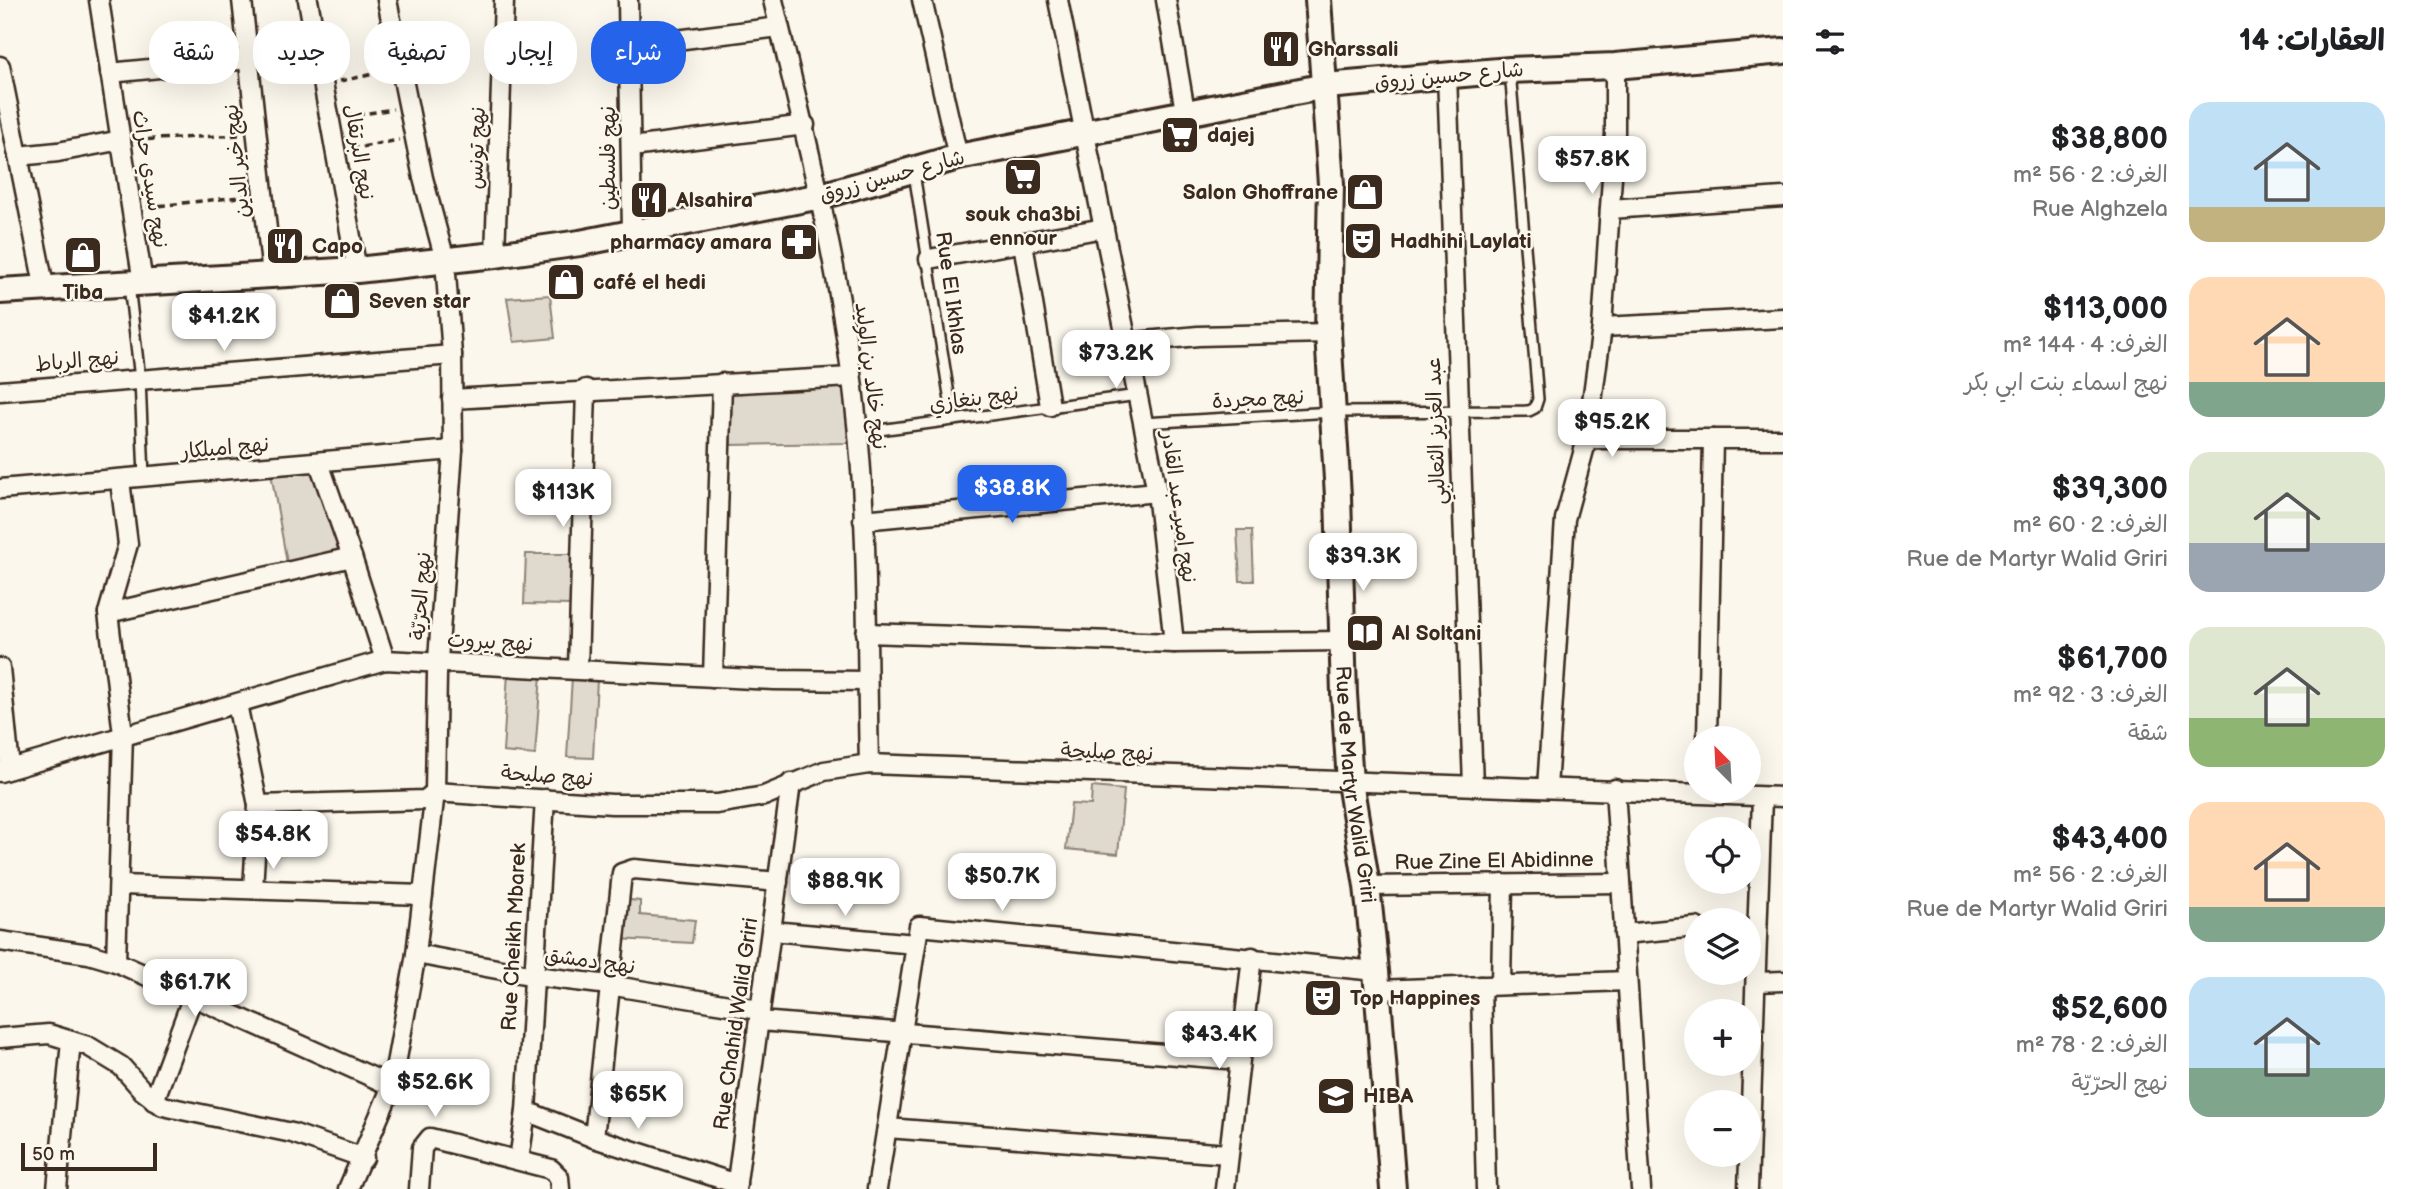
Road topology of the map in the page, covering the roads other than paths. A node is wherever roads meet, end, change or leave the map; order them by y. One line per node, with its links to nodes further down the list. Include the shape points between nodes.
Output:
1 (104, 0): 20 (street, نهج سيدي حراث)
2 (242, 0): 16 (street, نهج خير الدين)
3 (308, 0): 41 (street, نهج البرتقال)
4 (387, 0): 40 (street, نهج الحرّيّة)
5 (504, 0): 38 (street, نهج تونس)
6 (628, 0): 12 (street, نهج فلسطين)
7 (773, 0): 13 (street, نهج خالد بن الوليد)
8 (922, 0): 30 (street)
9 (1058, 0): 26 (street, نهج امير عبد القادر)
10 (1166, 0): 24 (street)
11 (1318, 0): 23 (street, Rue de Martyr Walid Griri)
12 (628, 21)
13 (779, 27): 14 (street); 25 (street, نهج خالد بن الوليد)
14 (686, 39)
15 (1783, 51): 18 (street, شارع حسين زروق)
16 (248, 59): 20 (street); 42 (street, نهج خير الدين)
17 (0, 66): 29 (street)
18 (1615, 66): 19 (street, شارع حسين زروق); 34 (street)
19 (1510, 69): 21 (street, شارع حسين زروق); 59 (lane, نهج مجردة, via 1538,399 1529,411)
20 (110, 73): 27 (street, نهج سيدي حراث)
21 (1447, 75): 23 (street, شارع حسين زروق); 59 (street, عبد العزيز الثعالبي)
22 (630, 84): 28 (street, نهج فلسطين)
23 (1326, 86): 24 (street, شارع حسين زروق); 48 (street, Rue de Martyr Walid Griri, via 1331,184)
24 (1185, 111): 26 (street, شارع حسين زروق)
25 (805, 125): 28 (street); 32 (street, نهج خالد بن الوليد)
26 (1084, 132): 30 (street, شارع حسين زروق); 35 (street, نهج امير عبد القادر)
27 (121, 140): 29 (street); 43 (street, نهج سيدي حراث)
28 (632, 147): 36 (street, نهج فلسطين)
29 (18, 156): 44 (street)
30 (958, 157): 31 (street, شارع حسين زروق)
31 (914, 171): 32 (street, شارع حسين زروق); 39 (lane, Rue El Ikhlas)
32 (821, 197): 36 (street, شارع حسين زروق); 51 (street, نهج خالد بن الوليد)
33 (1783, 197): 34 (street)
34 (1610, 209): 47 (street)
35 (1104, 228): 37 (street); 49 (street, نهج امير عبد القادر)
36 (632, 231): 38 (street, شارع حسين زروق)
37 (1023, 243): 39 (street); 58 (street)
38 (495, 255): 40 (street, شارع حسين زروق)
39 (929, 259): 61 (lane, Rue El Ikhlas)
40 (445, 260): 41 (street, شارع حسين زروق); 50 (street, نهج الحرّيّة)
41 (357, 270): 42 (street, شارع حسين زروق)
42 (272, 275): 43 (street, شارع حسين زروق)
43 (136, 284): 44 (street, شارع حسين زروق); 52 (lane)
44 (45, 290): 45 (street, شارع حسين زروق)
45 (0, 291)
46 (1783, 318): 47 (street)
47 (1602, 327): 64 (street)
48 (1328, 333): 49 (street); 60 (street, Rue de Martyr Walid Griri)
49 (1125, 343): 56 (street, نهج امير عبد القادر)
50 (452, 355): 52 (street, نهج الرباط); 57 (street, نهج الحرّيّة)
51 (851, 376): 53 (street); 63 (street, نهج خالد بن الوليد)
52 (140, 379): 55 (street, نهج الرباط); 69 (lane)
53 (722, 383): 54 (street); 83 (street)
54 (586, 389): 57 (street); 82 (street)
55 (0, 391)
56 (1138, 395): 58 (lane, نهج بنغازي); 62 (street, نهج امير عبد القادر)
57 (452, 399): 67 (street, نهج الحرّيّة)
58 (1050, 406): 61 (lane, نهج بنغازي)
59 (1457, 411): 60 (lane, نهج مجردة); 92 (street, عبد العزيز الثعالبي)
60 (1333, 412): 62 (lane, نهج مجردة); 77 (street, Rue de Martyr Walid Griri)
61 (953, 421): 63 (lane, نهج بنغازي)
62 (1143, 423): 72 (street, نهج امير عبد القادر)
63 (858, 433): 73 (street, نهج خالد بن الوليد)
64 (1587, 439): 65 (street); 93 (street, via 1565,519)
65 (1713, 439): 66 (street); 86 (street)
66 (1783, 439)
67 (453, 450): 68 (street, نهج اميلكار); 80 (street, نهج الحرّيّة)
68 (320, 463): 69 (street, نهج اميلكار); 74 (street)
69 (144, 478): 70 (street, نهج اميلكار)
70 (120, 481): 71 (street, نهج اميلكار); 75 (street, via 128,544)
71 (0, 489)
72 (1157, 492): 73 (street); 78 (street, نهج امير عبد القادر)
73 (863, 520): 76 (street, نهج خالد بن الوليد)
74 (352, 557): 75 (street); 79 (street)
75 (108, 612): 87 (street)
76 (866, 633): 78 (street); 84 (street, نهج خالد بن الوليد)
77 (1342, 641): 78 (street); 90 (street, Rue de Martyr Walid Griri)
78 (1174, 643)
79 (385, 660): 80 (street, نهج بيروت); 85 (street, نهج بيروت)
80 (439, 662): 82 (street, نهج بيروت); 95 (street, نهج الحرّيّة)
81 (0, 668): 89 (street)
82 (578, 669): 83 (street, نهج بيروت)
83 (713, 677): 84 (street, نهج بيروت)
84 (867, 681): 88 (street, نهج خالد بن الوليد)
85 (237, 704): 87 (street, نهج بيروت); 100 (street)
86 (1707, 726)
87 (123, 734): 89 (street, نهج بيروت); 104 (street)
88 (869, 764): 90 (street, نهج صليحة); 91 (street, نهج صليحة, via 824,771)
89 (5, 770)
90 (1350, 782): 92 (street, نهج صليحة); 105 (street, Rue de Martyr Walid Griri)
91 (791, 783): 99 (street, نهج صليحة, via 764,796 717,804); 101 (street, Rue Chahid Walid Griri)
92 (1473, 786): 93 (street, نهج صليحة)
93 (1547, 788): 94 (street, نهج صليحة)
94 (1615, 789): 96 (street, نهج صليحة); 102 (street)
95 (435, 792): 99 (street, نهج صليحة); 100 (street, نهج صليحة, via 425,800); 107 (street, نهج الحرّيّة)
96 (1684, 792)
97 (1783, 797): 98 (street, نهج صليحة)
98 (1762, 798): 108 (street)
99 (545, 799): 117 (street, Rue Cheikh Mbarek)
100 (258, 805): 106 (street)
101 (778, 882): 110 (street, Rue Chahid Walid Griri); 123 (street, via 627,869 619,879)
102 (1621, 883): 103 (street, Rue Zine El Abidinne); 111 (street)
103 (1503, 884): 105 (street, Rue Zine El Abidinne); 122 (street)
104 (121, 885): 106 (street); 116 (street)
105 (1367, 886): 118 (street, Rue de Martyr Walid Griri)
106 (253, 889): 107 (street)
107 (423, 895): 114 (street, نهج الحرّيّة)
108 (1755, 908)
109 (1684, 927): 111 (street)
110 (772, 931): 113 (street); 127 (street, Rue Chahid Walid Griri)
111 (1624, 934): 119 (street)
112 (0, 941): 116 (street)
113 (915, 944): 115 (street, via 917,930 925,925); 128 (street)
114 (416, 954): 117 (street, نهج دمشق); 132 (street, نهج الحرّيّة)
115 (1252, 957): 118 (street); 131 (street)
116 (116, 962): 126 (street)
117 (535, 976): 123 (street, نهج دمشق); 134 (street, Rue Cheikh Mbarek)
118 (1376, 980): 125 (street); 147 (street, Rue de Martyr Walid Griri)
119 (1627, 981): 122 (street); 149 (street)
120 (1783, 981): 121 (street)
121 (1761, 982)
122 (1501, 984): 125 (street)
123 (609, 985): 127 (street, نهج دمشق); 136 (street)
124 (1758, 985): 150 (street)
125 (1481, 986): 148 (street)
126 (193, 996): 132 (street); 133 (street)
127 (760, 1016): 128 (street, نهج دمشق); 140 (street, Rue Chahid Walid Griri)
128 (902, 1032): 131 (street, نهج دمشق); 135 (street)
129 (0, 1038): 130 (street, via 37,1033)
130 (71, 1041): 133 (street, via 121,1066); 141 (street)
131 (1239, 1060): 137 (street)
132 (392, 1086): 138 (street, نهج الحرّيّة)
133 (154, 1101): 138 (street, via 292,1133)
134 (526, 1111): 136 (street); 139 (street, Rue Cheikh Mbarek)
135 (887, 1128): 137 (street); 145 (street)
136 (594, 1138): 140 (street)
137 (1228, 1154): 146 (street)
138 (364, 1158): 142 (street, نهج الحرّيّة)
139 (519, 1160): 143 (street, via 430,1138 422,1147); 144 (street, via 556,1172)
140 (737, 1187)
141 (57, 1189)
142 (348, 1189)
143 (419, 1189)
144 (560, 1189)
145 (877, 1189)
146 (1225, 1189)
147 (1392, 1189)
148 (1486, 1189)
149 (1641, 1189)
150 (1748, 1189)

